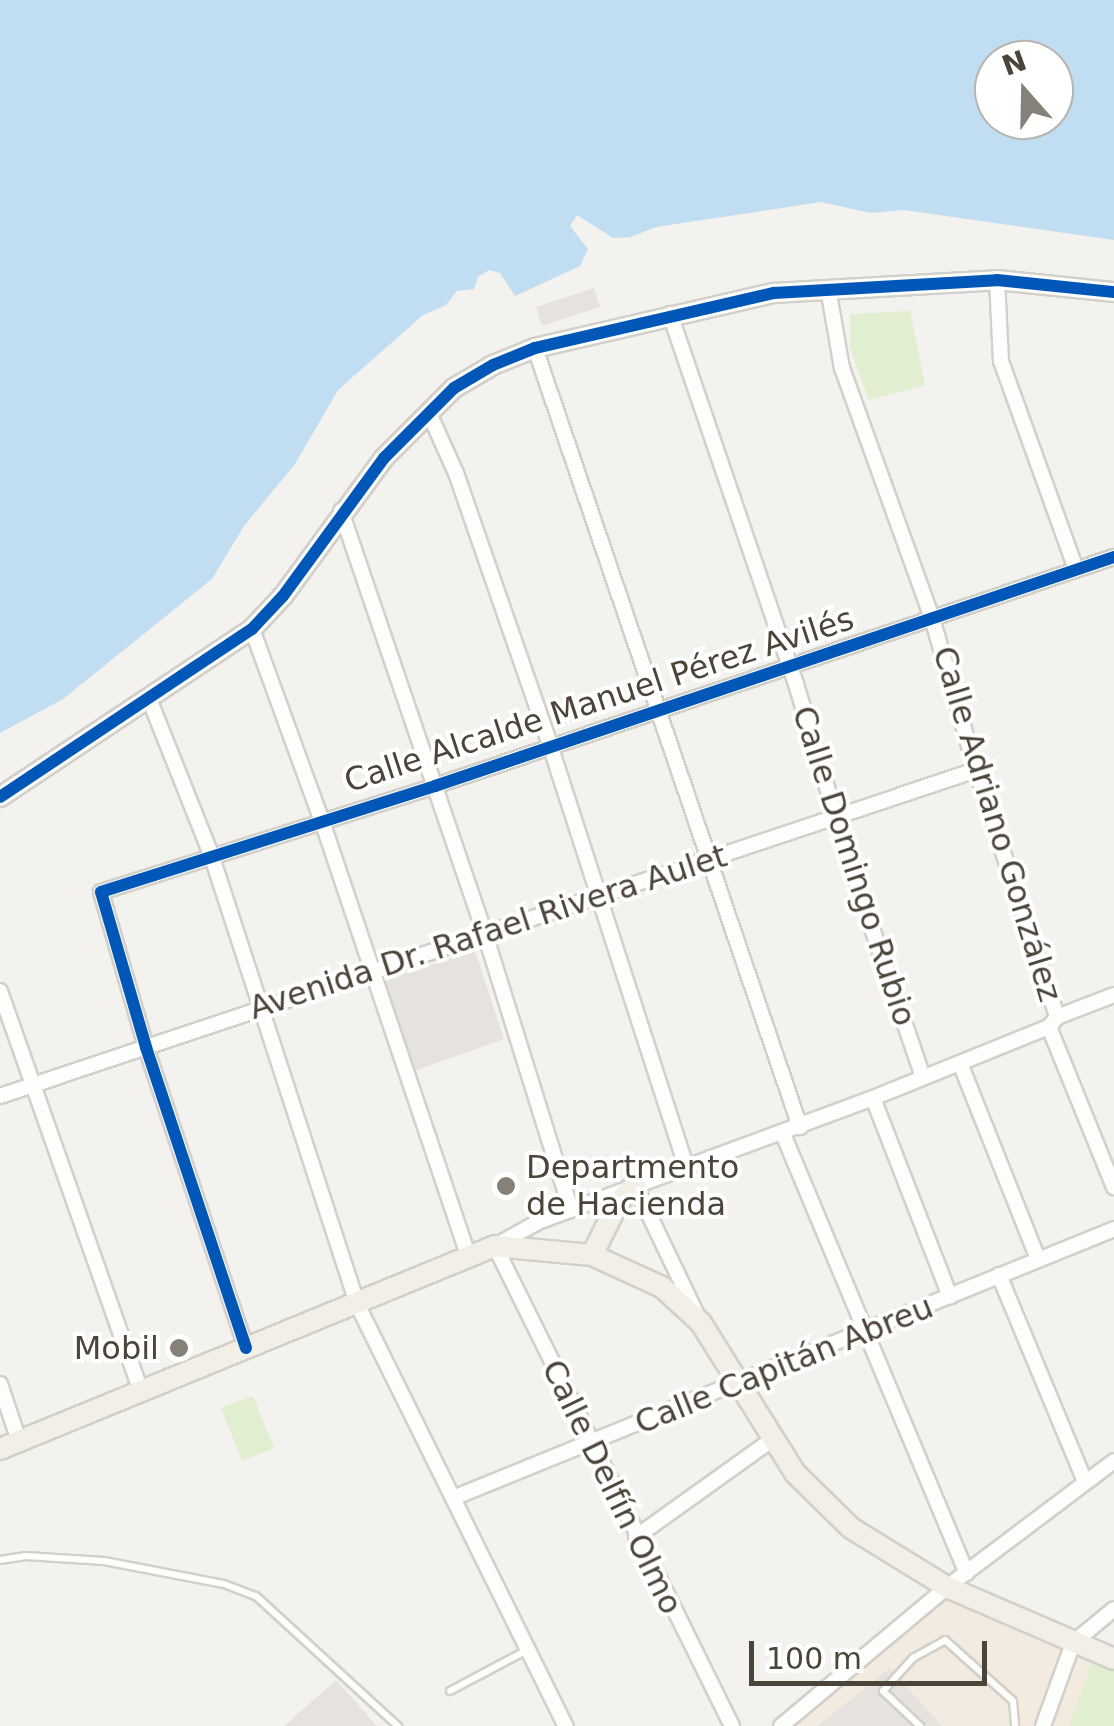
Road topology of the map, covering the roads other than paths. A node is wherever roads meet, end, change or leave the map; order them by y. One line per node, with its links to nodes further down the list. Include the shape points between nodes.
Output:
1 (998, 280): 2 (street); 3 (street); 9 (street, via 1001,362)
2 (828, 288): 4 (street); 10 (street, Calle Adriano González, via 842,368)
3 (1114, 292)
4 (670, 314): 5 (street); 12 (street, Calle Domingo Rubio)
5 (535, 348): 6 (street, via 454,388); 14 (street)
6 (429, 413): 7 (street); 15 (street)
7 (341, 511): 11 (street); 17 (street)
8 (1114, 557): 9 (street, Calle Alcalde Manuel Pérez Avilés)
9 (1076, 570): 10 (street, Calle Alcalde Manuel Pérez Avilés)
10 (932, 618): 12 (street, Calle Alcalde Manuel Pérez Avilés); 16 (street, Calle Adriano González)
11 (252, 630): 13 (street); 20 (street)
12 (790, 666): 14 (street, Calle Alcalde Manuel Pérez Avilés); 19 (street, Calle Domingo Rubio)
13 (150, 701): 18 (street); 21 (street)
14 (660, 711): 15 (street, Calle Alcalde Manuel Pérez Avilés); 22 (street)
15 (550, 745): 17 (street, Calle Alcalde Manuel Pérez Avilés); 23 (street)
16 (976, 770): 19 (street, Avenida Dr. Rafael Rivera Aulet); 29 (street, Calle Adriano González)
17 (436, 786): 20 (street, Calle Alcalde Manuel Pérez Avilés); 24 (street)
18 (0, 796)
19 (836, 818): 22 (street, Avenida Dr. Rafael Rivera Aulet); 32 (street, Calle Domingo Rubio)
20 (322, 821): 21 (street, Calle Alcalde Manuel Pérez Avilés); 25 (street)
21 (212, 856): 28 (street); 30 (street, Calle Alcalde Manuel Pérez Avilés, via 101,892)
22 (708, 860): 23 (street, Avenida Dr. Rafael Rivera Aulet); 36 (street)
23 (602, 896): 24 (street, Avenida Dr. Rafael Rivera Aulet); 38 (street)
24 (485, 934): 25 (street, Avenida Dr. Rafael Rivera Aulet); 41 (street)
25 (372, 971): 28 (street, Avenida Dr. Rafael Rivera Aulet); 45 (street)
26 (0, 990): 33 (street)
27 (1114, 995): 29 (street)
28 (258, 1008): 30 (street, Avenida Dr. Rafael Rivera Aulet); 49 (street)
29 (1053, 1022): 31 (street); 40 (street, Calle Adriano González)
30 (146, 1047): 33 (street, Avenida Dr. Rafael Rivera Aulet); 52 (street)
31 (960, 1063): 32 (street); 46 (street)
32 (923, 1078): 35 (street)
33 (32, 1087): 34 (street, Avenida Dr. Rafael Rivera Aulet); 55 (street)
34 (0, 1096)
35 (873, 1098): 36 (street); 48 (street)
36 (800, 1127): 37 (street)
37 (783, 1134): 38 (street); 51 (street)
38 (686, 1166): 39 (street)
39 (635, 1185): 41 (street); 44 (main road, via 619,1201); 50 (street)
40 (1114, 1187)
41 (571, 1210): 43 (street)
42 (1114, 1229): 46 (street, Calle Capitán Abreu)
43 (495, 1246): 44 (main road); 45 (main road); 57 (street, Calle Delfín Olmo)
44 (592, 1255): 50 (main road, via 662,1287)
45 (468, 1256): 49 (main road)
46 (1038, 1259): 47 (street, Calle Capitán Abreu)
47 (999, 1275): 48 (street, Calle Capitán Abreu); 60 (street)
48 (950, 1297): 51 (street, Calle Capitán Abreu)
49 (357, 1304): 52 (main road); 61 (street)
50 (701, 1323): 53 (main road)
51 (863, 1332): 53 (street, Calle Capitán Abreu); 64 (street)
52 (246, 1348): 55 (main road)
53 (738, 1383): 56 (main road); 57 (street, Calle Capitán Abreu)
54 (0, 1384): 58 (street)
55 (141, 1392): 58 (main road)
56 (773, 1440): 62 (street); 65 (main road, via 795,1473 851,1528)
57 (590, 1444): 61 (street, Calle Capitán Abreu); 62 (street, Calle Delfín Olmo)
58 (10, 1445)
59 (1114, 1461): 60 (street)
60 (1085, 1482): 64 (street)
61 (452, 1498): 68 (street)
62 (636, 1538): 73 (street, Calle Delfín Olmo)
63 (0, 1560): 71 (lane, via 104,1561 256,1596)
64 (968, 1573): 65 (street)
65 (947, 1588): 67 (main road); 74 (street)
66 (1114, 1609): 67 (street)
67 (1073, 1643): 69 (main road); 77 (street)
68 (528, 1650): 70 (lane); 72 (street)
69 (1114, 1659)
70 (450, 1690)
71 (398, 1726)
72 (566, 1726)
73 (732, 1726)
74 (781, 1726)
75 (920, 1726): 76 (lane, via 882,1692 913,1658 945,1640 1013,1701)
76 (1015, 1726)
77 (1042, 1726)

